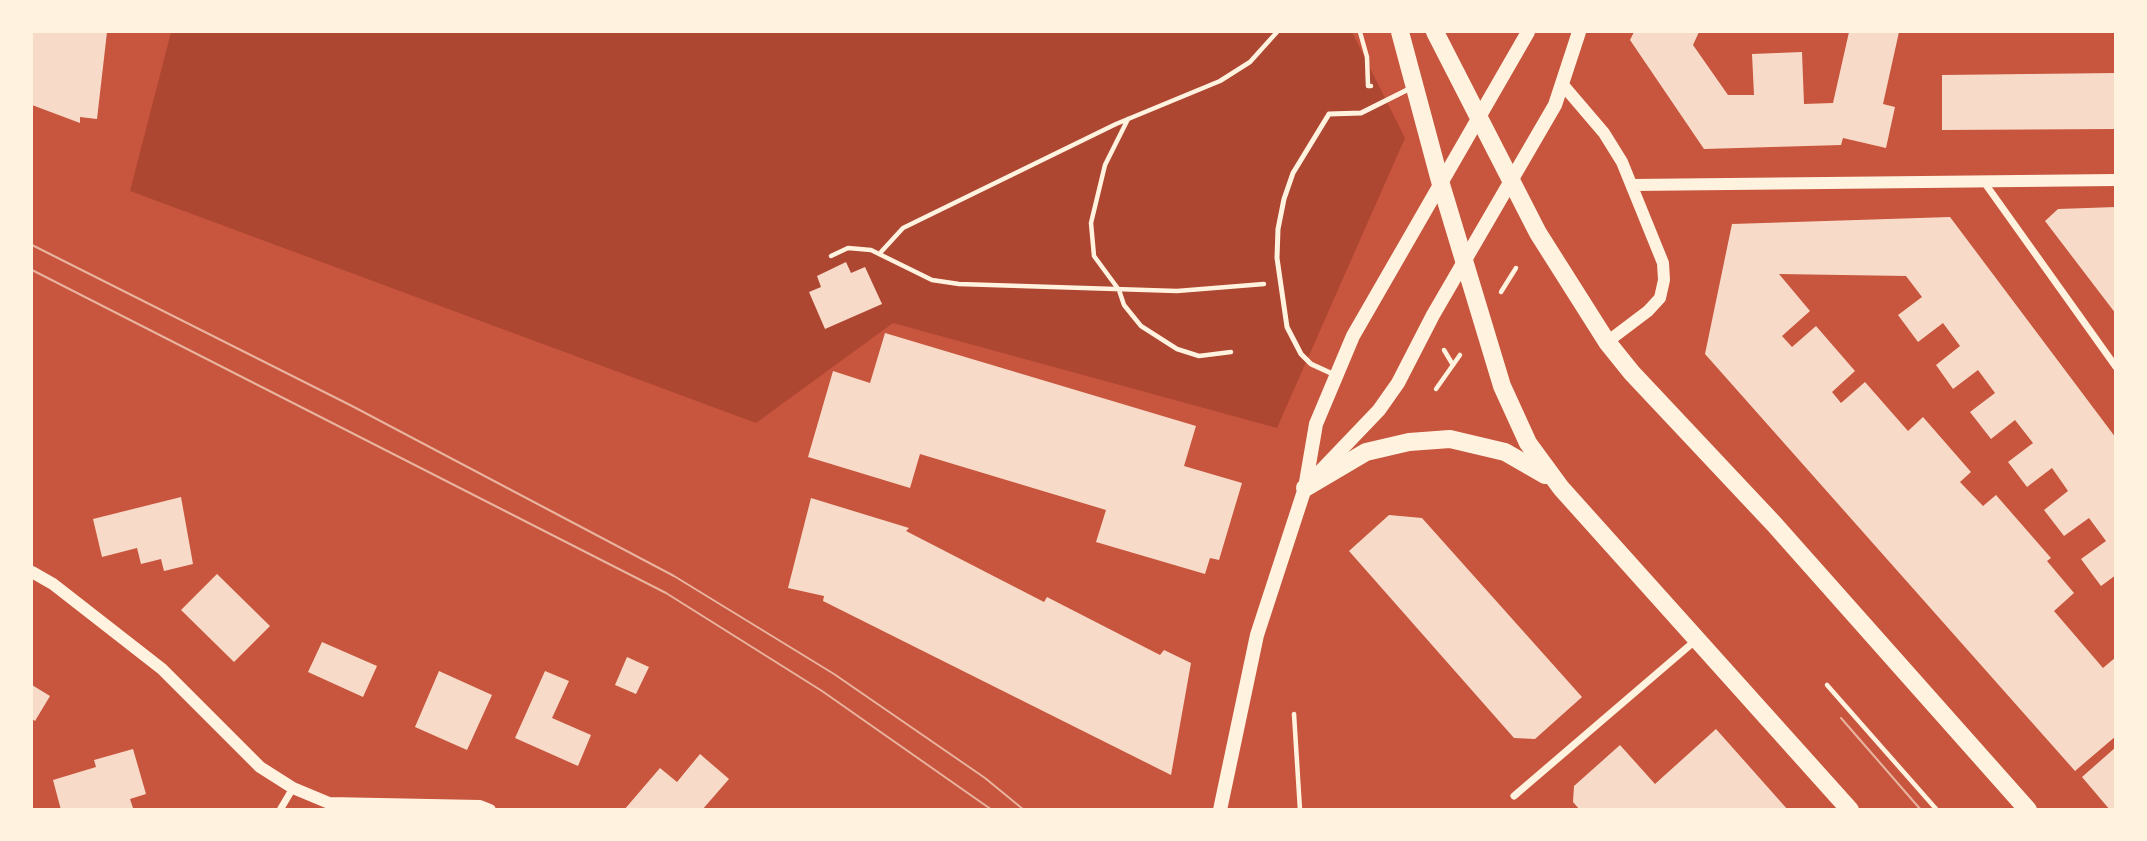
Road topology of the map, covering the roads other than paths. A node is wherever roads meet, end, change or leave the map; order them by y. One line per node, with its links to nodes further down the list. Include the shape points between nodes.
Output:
1 (1400, 32): 6 (main road)
2 (1435, 32): 7 (main road)
3 (1528, 32): 7 (main road)
4 (1579, 32): 5 (main road)
5 (1563, 85): 11 (main road); 12 (street, via 1604,133)
6 (1413, 86): 9 (main road); 16 (lane, via 1361,113 1334,112 1327,117 1293,173 1284,199 1278,229 1279,282 1287,327 1311,364)
7 (1478, 114): 9 (main road); 11 (main road)
8 (2116, 180): 10 (street)
9 (1440, 181): 13 (main road); 16 (main road)
10 (1983, 181): 12 (street); 15 (street)
11 (1512, 183): 13 (main road); 14 (main road)
12 (1632, 184): 14 (street, via 1663,263 1664,280 1660,298)
13 (1465, 263): 17 (main road, via 1379,410); 18 (main road, via 1514,418)
14 (1607, 342): 27 (main road)
15 (2116, 367)
16 (1336, 375): 17 (main road, via 1316,424)
17 (1305, 488): 18 (main road, via 1366,452 1450,439 1505,452); 25 (main road, via 1257,635)
18 (1561, 488): 20 (main road)
19 (32, 572): 21 (street, via 162,669 260,767)
20 (1696, 640): 22 (street); 26 (main road)
21 (293, 788): 23 (street); 24 (street, via 329,803 480,806)
22 (1514, 796)
23 (279, 810)
24 (490, 810)
25 (1220, 810)
26 (1850, 810)
27 (2028, 810)

